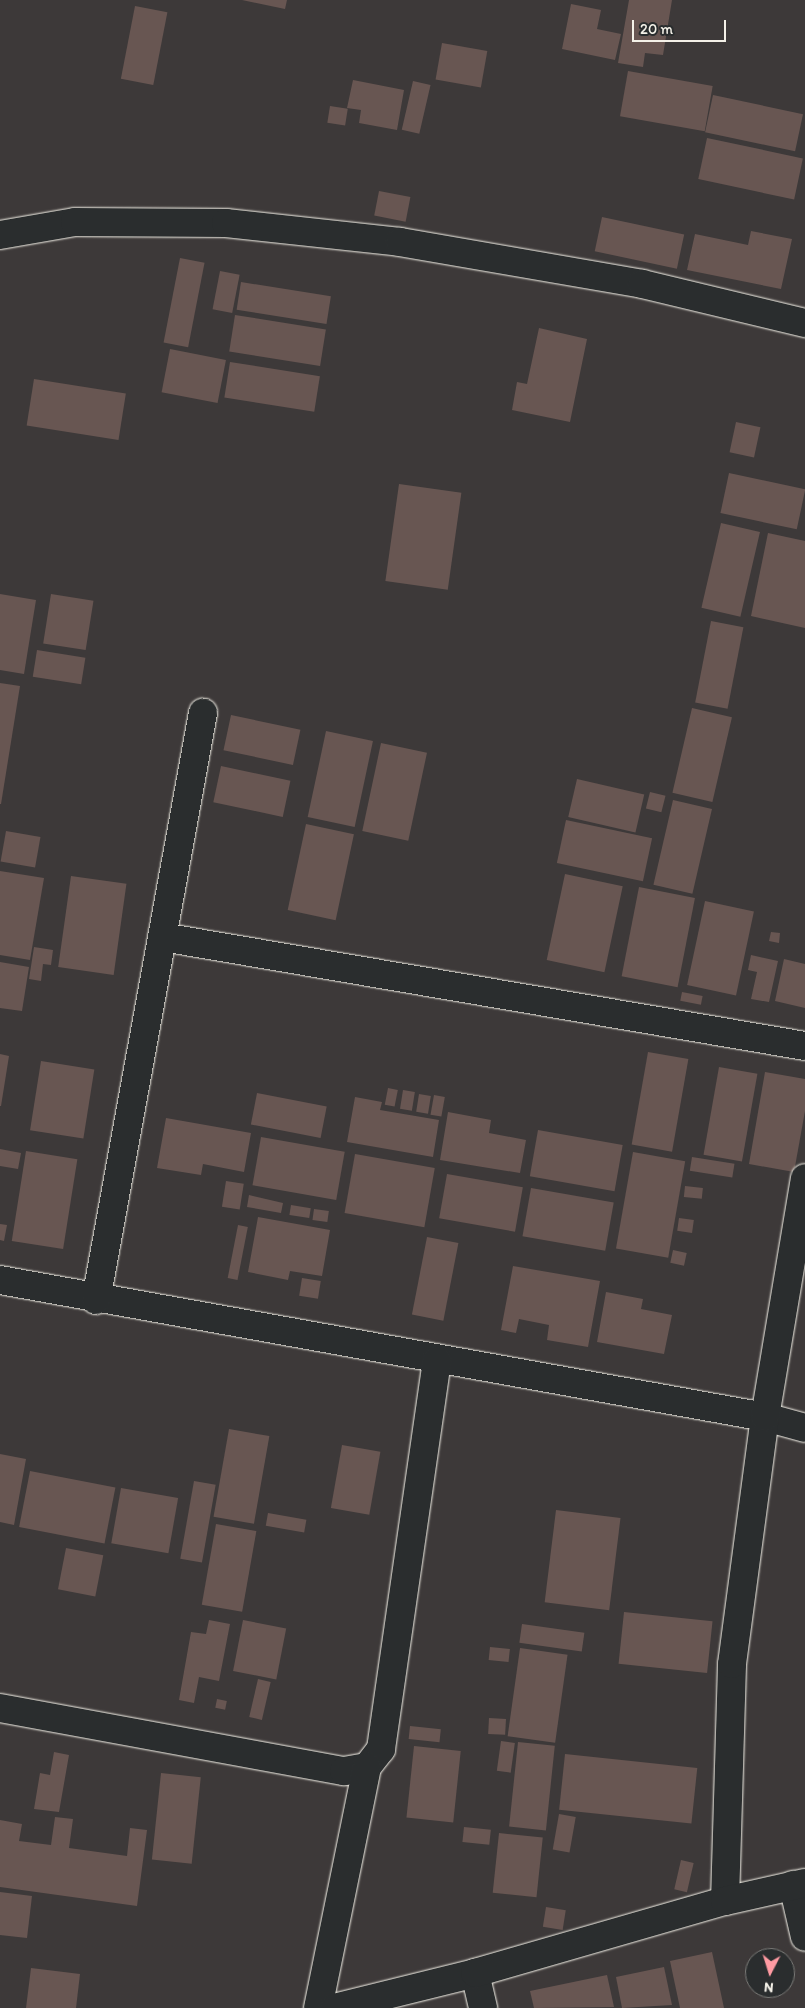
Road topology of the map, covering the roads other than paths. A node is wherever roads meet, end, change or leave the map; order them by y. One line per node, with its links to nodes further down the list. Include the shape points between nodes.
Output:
1 (0, 235): 2 (street, via 75,222 226,223 400,242 642,284)
2 (805, 323)
3 (203, 713): 4 (street)
4 (162, 937): 5 (street); 8 (street)
5 (805, 1046)
6 (805, 1178): 10 (street)
7 (0, 1280): 8 (street)
8 (96, 1300): 9 (street)
9 (437, 1360): 10 (street); 13 (street, via 381,1749)
10 (765, 1417): 11 (street); 15 (street, via 732,1664)
11 (805, 1428)
12 (0, 1708): 13 (street, via 344,1771)
13 (367, 1767): 18 (street)
14 (799, 1884): 15 (street); 16 (street)
15 (725, 1901): 17 (street)
16 (805, 1937)
17 (475, 1973): 19 (street); 20 (street)
18 (318, 2008)
19 (334, 2008)
20 (483, 2008)

